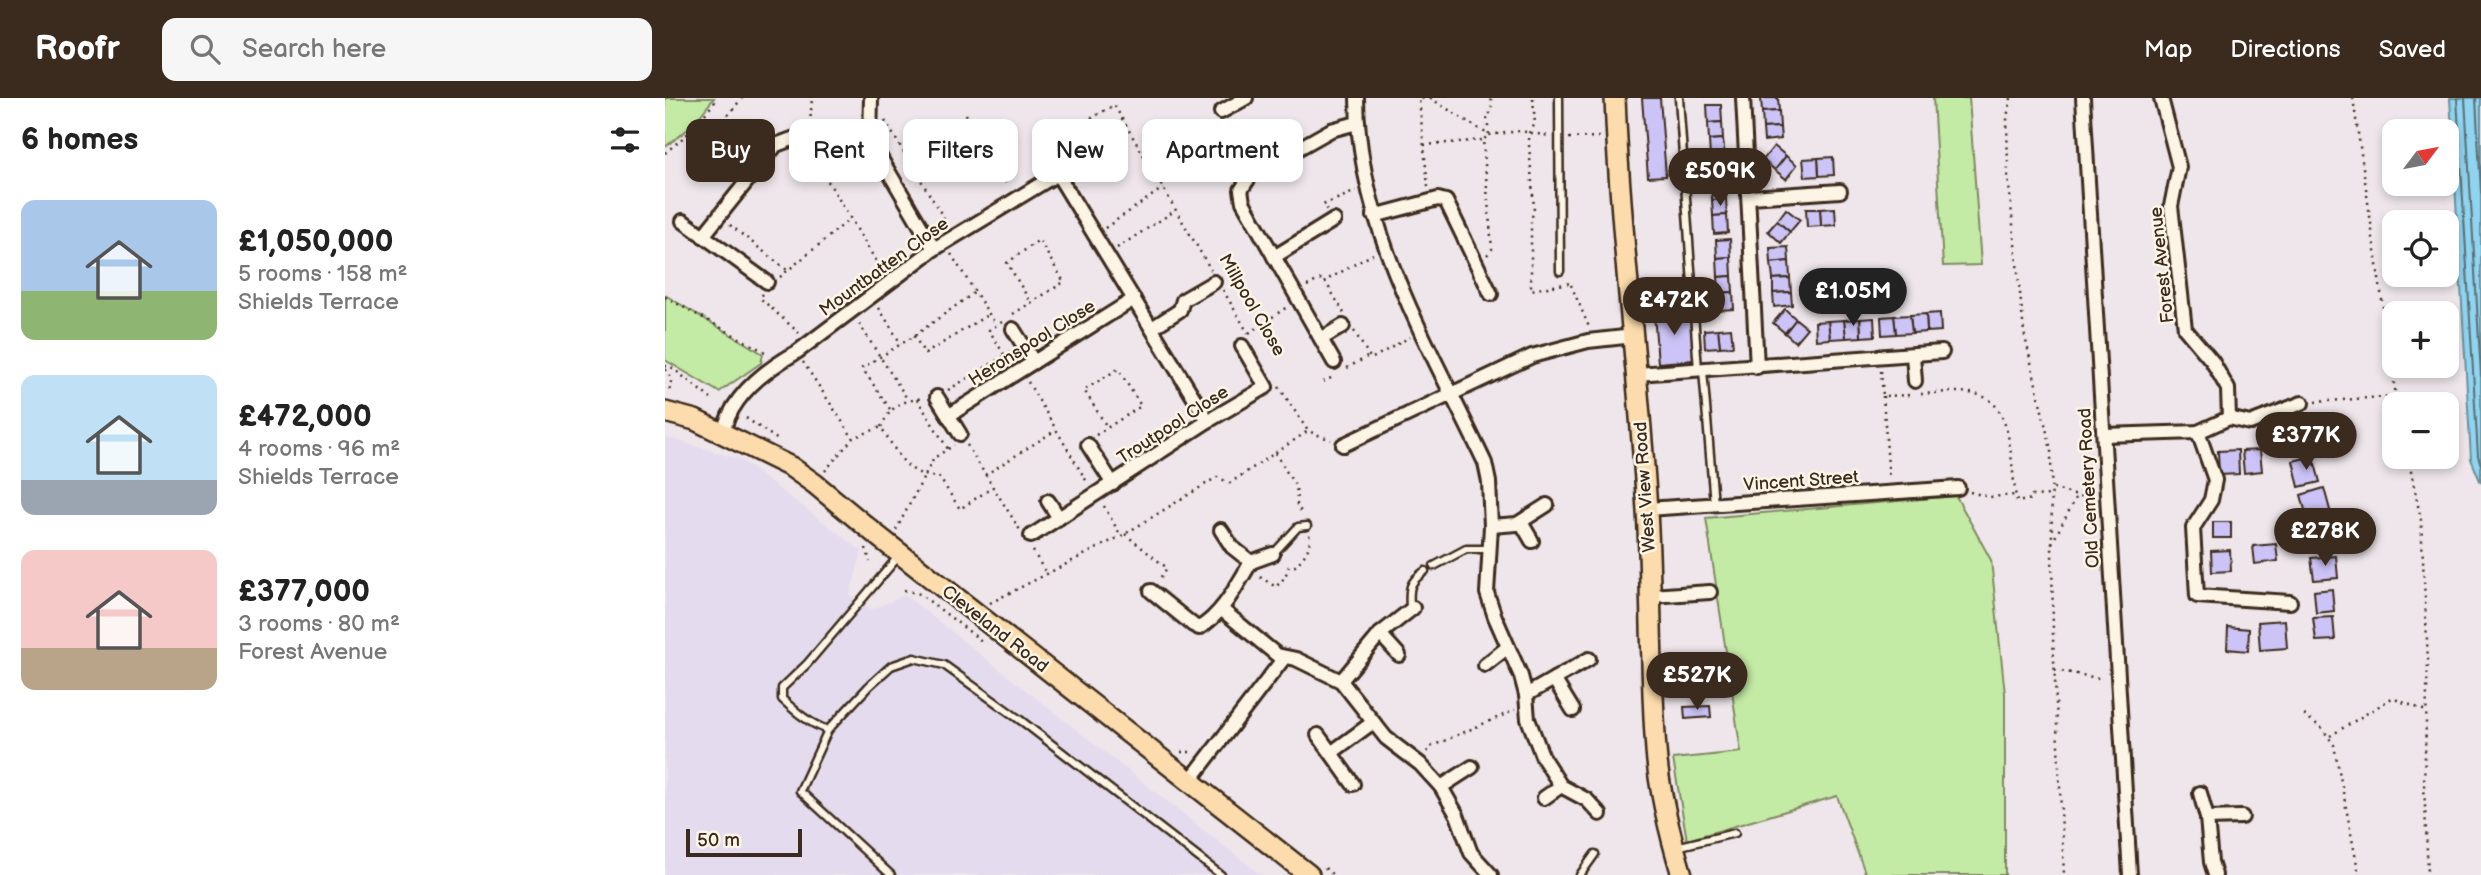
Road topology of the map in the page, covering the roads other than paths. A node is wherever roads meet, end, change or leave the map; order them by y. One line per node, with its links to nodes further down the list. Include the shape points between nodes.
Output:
1 (1246, 98): 10 (street)
2 (1357, 98): 12 (street)
3 (1559, 98): 25 (lane)
4 (1615, 98): 33 (main road, West View Road)
5 (1679, 98): 41 (lane)
6 (1743, 98): 18 (street)
7 (2083, 98): 53 (street, Old Cemetery Road)
8 (2161, 98): 49 (street, Forest Avenue, via 2179,167 2171,206 2185,329 2228,389)
9 (871, 99): 11 (street)
10 (1221, 112)
11 (871, 119)
12 (1357, 123): 19 (street); 24 (street, via 1331,130 1244,183 1243,202)
13 (789, 139): 22 (street, via 776,145)
14 (889, 172): 23 (street)
15 (1046, 182): 23 (street, Mountbatten Close)
16 (1062, 182): 29 (street)
17 (1840, 191): 18 (street)
18 (1750, 197): 40 (street)
19 (1374, 216): 28 (street, via 1445,201); 45 (street, via 1402,293)
20 (1334, 220): 24 (street)
21 (683, 221): 22 (street)
22 (703, 236): 27 (street)
23 (934, 249): 52 (street, Mountbatten Close, via 747,388 726,420)
24 (1274, 257): 34 (street)
25 (1560, 271)
26 (1214, 282): 31 (street, via 1183,300 1179,310)
27 (770, 283)
28 (1491, 293)
29 (1134, 299): 31 (street); 38 (street, Heronspool Close)
30 (1343, 326): 34 (street)
31 (1152, 328): 50 (street)
32 (1013, 329): 38 (street)
33 (1634, 336): 42 (main road, West View Road); 45 (street, via 1591,340 1532,356)
34 (1321, 339): 39 (street)
35 (1247, 343): 50 (street, Troutpool Close, via 1266,387)
36 (1942, 352): 37 (street)
37 (1913, 355): 40 (street); 43 (street)
38 (1034, 362): 48 (street, Heronspool Close)
39 (1334, 362)
40 (1757, 367): 41 (street)
41 (1700, 370): 42 (street); 60 (lane)
42 (1637, 374): 62 (main road, West View Road)
43 (1915, 381)
44 (937, 393): 48 (street)
45 (1453, 394): 55 (street); 66 (street, via 1485,463)
46 (2302, 403): 49 (street, via 2250,423)
47 (666, 412): 52 (main road, Cleveland Road)
48 (949, 416): 54 (street)
49 (2229, 418): 51 (street)
50 (1208, 421): 57 (street, Troutpool Close)
51 (2198, 432): 53 (street); 79 (street, via 2215,480 2211,500 2193,528 2197,596)
52 (723, 434): 71 (main road, Cleveland Road, via 815,484)
53 (2103, 435): 117 (street, Old Cemetery Road)
54 (961, 437)
55 (1341, 441)
56 (1085, 444): 57 (street)
57 (1113, 484): 63 (street, Troutpool Close)
58 (1958, 488): 60 (street, Vincent Street)
59 (1048, 501): 63 (street)
60 (1714, 504): 62 (street, Vincent Street)
61 (1547, 505): 64 (street)
62 (1647, 509): 78 (main road, West View Road)
63 (1059, 518): 68 (street, Troutpool Close)
64 (1521, 522): 66 (street); 69 (street)
65 (1307, 526): 72 (lane, via 1298,527)
66 (1491, 526): 70 (street)
67 (1221, 530): 73 (street)
68 (1028, 538)
69 (1532, 541)
70 (1489, 549): 74 (lane, via 1466,550); 83 (street, via 1487,593)
71 (901, 554): 95 (lane, via 782,688 782,699 813,725); 99 (main road, Cleveland Road)
72 (1273, 554): 73 (street)
73 (1251, 562): 80 (street)
74 (1434, 566)
75 (1425, 571): 81 (lane, via 1409,590)
76 (1151, 591): 80 (street, via 1199,628)
77 (1710, 592): 78 (street)
78 (1651, 596): 91 (main road, West View Road)
79 (2290, 602)
80 (1221, 609): 85 (street)
81 (1412, 609): 82 (street)
82 (1380, 634): 84 (street); 90 (street)
83 (1508, 648): 87 (street); 92 (street)
84 (1399, 655)
85 (1284, 658): 90 (street, via 1296,659); 99 (street)
86 (1589, 659): 89 (street)
87 (1485, 665)
88 (1712, 676): 91 (lane)
89 (1554, 679): 92 (street); 93 (street)
90 (1341, 681): 94 (street)
91 (1653, 685): 109 (main road, West View Road, via 1656,753)
92 (1526, 695): 101 (street, via 1535,738)
93 (1573, 709)
94 (1372, 723): 97 (street); 102 (street)
95 (828, 730): 111 (lane, via 800,792); 112 (lane, via 891,666 914,658 944,665)
96 (1318, 734): 97 (street)
97 (1331, 753): 100 (street)
98 (1472, 767): 102 (street)
99 (1189, 782): 113 (main road, Cleveland Road)
100 (1353, 784)
101 (1561, 786): 104 (street); 105 (street, via 1587,800)
102 (1441, 787): 114 (street, via 1471,853)
103 (2200, 793): 107 (street)
104 (1544, 798)
105 (1600, 814)
106 (2242, 817): 107 (street)
107 (2207, 818): 118 (street)
108 (1735, 833): 109 (lane)
109 (1674, 848): 116 (main road, West View Road)
110 (1595, 854): 115 (lane)
111 (891, 875)
112 (1221, 875)
113 (1309, 875)
114 (1491, 875)
115 (1580, 875)
116 (1682, 875)
117 (2130, 875)
118 (2215, 875)

